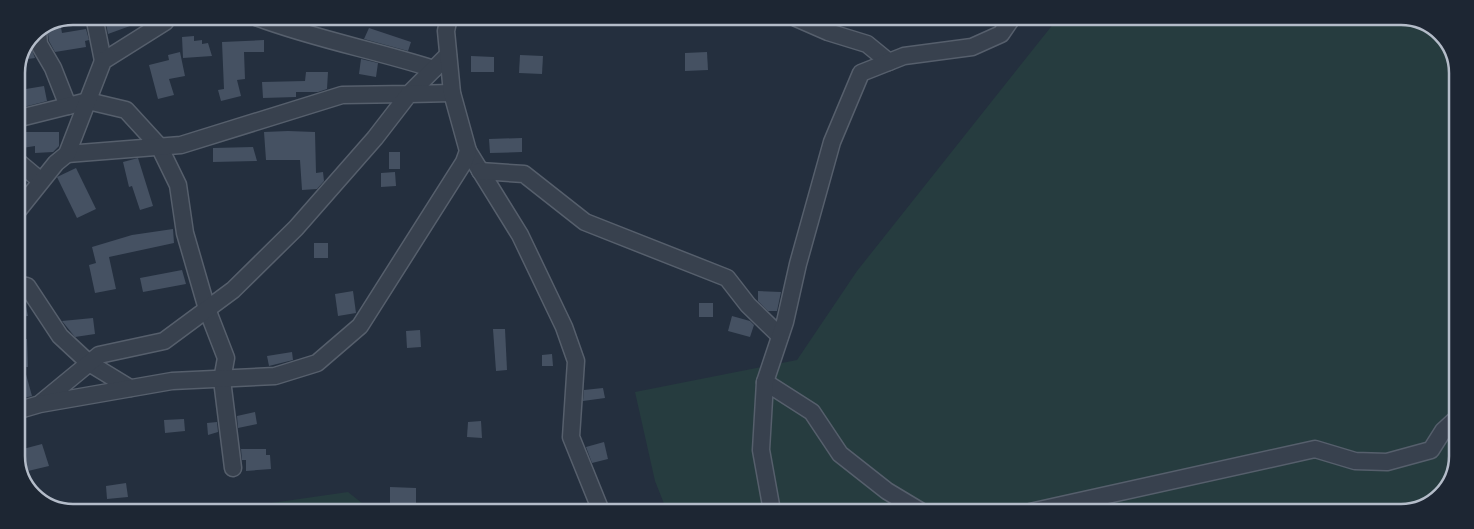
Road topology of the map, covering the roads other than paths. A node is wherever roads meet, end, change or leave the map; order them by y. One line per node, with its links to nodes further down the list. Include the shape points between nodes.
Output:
1 (96, 25): 9 (street)
2 (155, 25): 9 (street)
3 (280, 25): 11 (street)
4 (447, 25): 8 (street)
5 (812, 25): 10 (street, via 868,44)
6 (1007, 25): 10 (street, via 1001,34 972,47 904,56)
7 (39, 39): 15 (street)
8 (448, 55): 11 (street); 12 (street)
9 (103, 61): 14 (street)
10 (890, 62): 26 (street, via 861,73 832,142)
11 (434, 69): 13 (street)
12 (452, 93): 13 (street); 18 (street)
13 (409, 94): 17 (street, via 342,96 181,145); 25 (street, via 296,228 233,290)
14 (88, 101): 15 (street); 17 (street, via 126,110); 19 (street)
15 (68, 106): 16 (street)
16 (25, 117)
17 (158, 146): 19 (street); 25 (street, via 178,186 185,233)
18 (468, 151): 21 (street); 28 (street, via 360,326 317,363 275,376)
19 (67, 154): 22 (street)
20 (25, 168): 22 (street)
21 (480, 172): 26 (street, via 524,174 585,222 727,278); 35 (street, via 520,235 564,327 576,361 571,437)
22 (41, 181): 23 (street)
23 (25, 201)
24 (25, 286): 27 (street, via 60,336)
25 (207, 308): 27 (street, via 164,341 99,355); 28 (street, via 226,358)
26 (780, 336): 29 (street)
27 (89, 363): 30 (street); 31 (street)
28 (222, 380): 30 (street, via 172,381); 34 (street)
29 (765, 382): 36 (street, via 762,450); 37 (street, via 812,412 840,454)
30 (130, 388): 31 (street)
31 (40, 404): 32 (street)
32 (25, 408)
33 (1449, 426): 38 (street, via 1431,450 1387,462 1355,460 1315,449)
34 (233, 468)
35 (598, 504)
36 (771, 504)
37 (909, 504)
38 (1066, 504)

